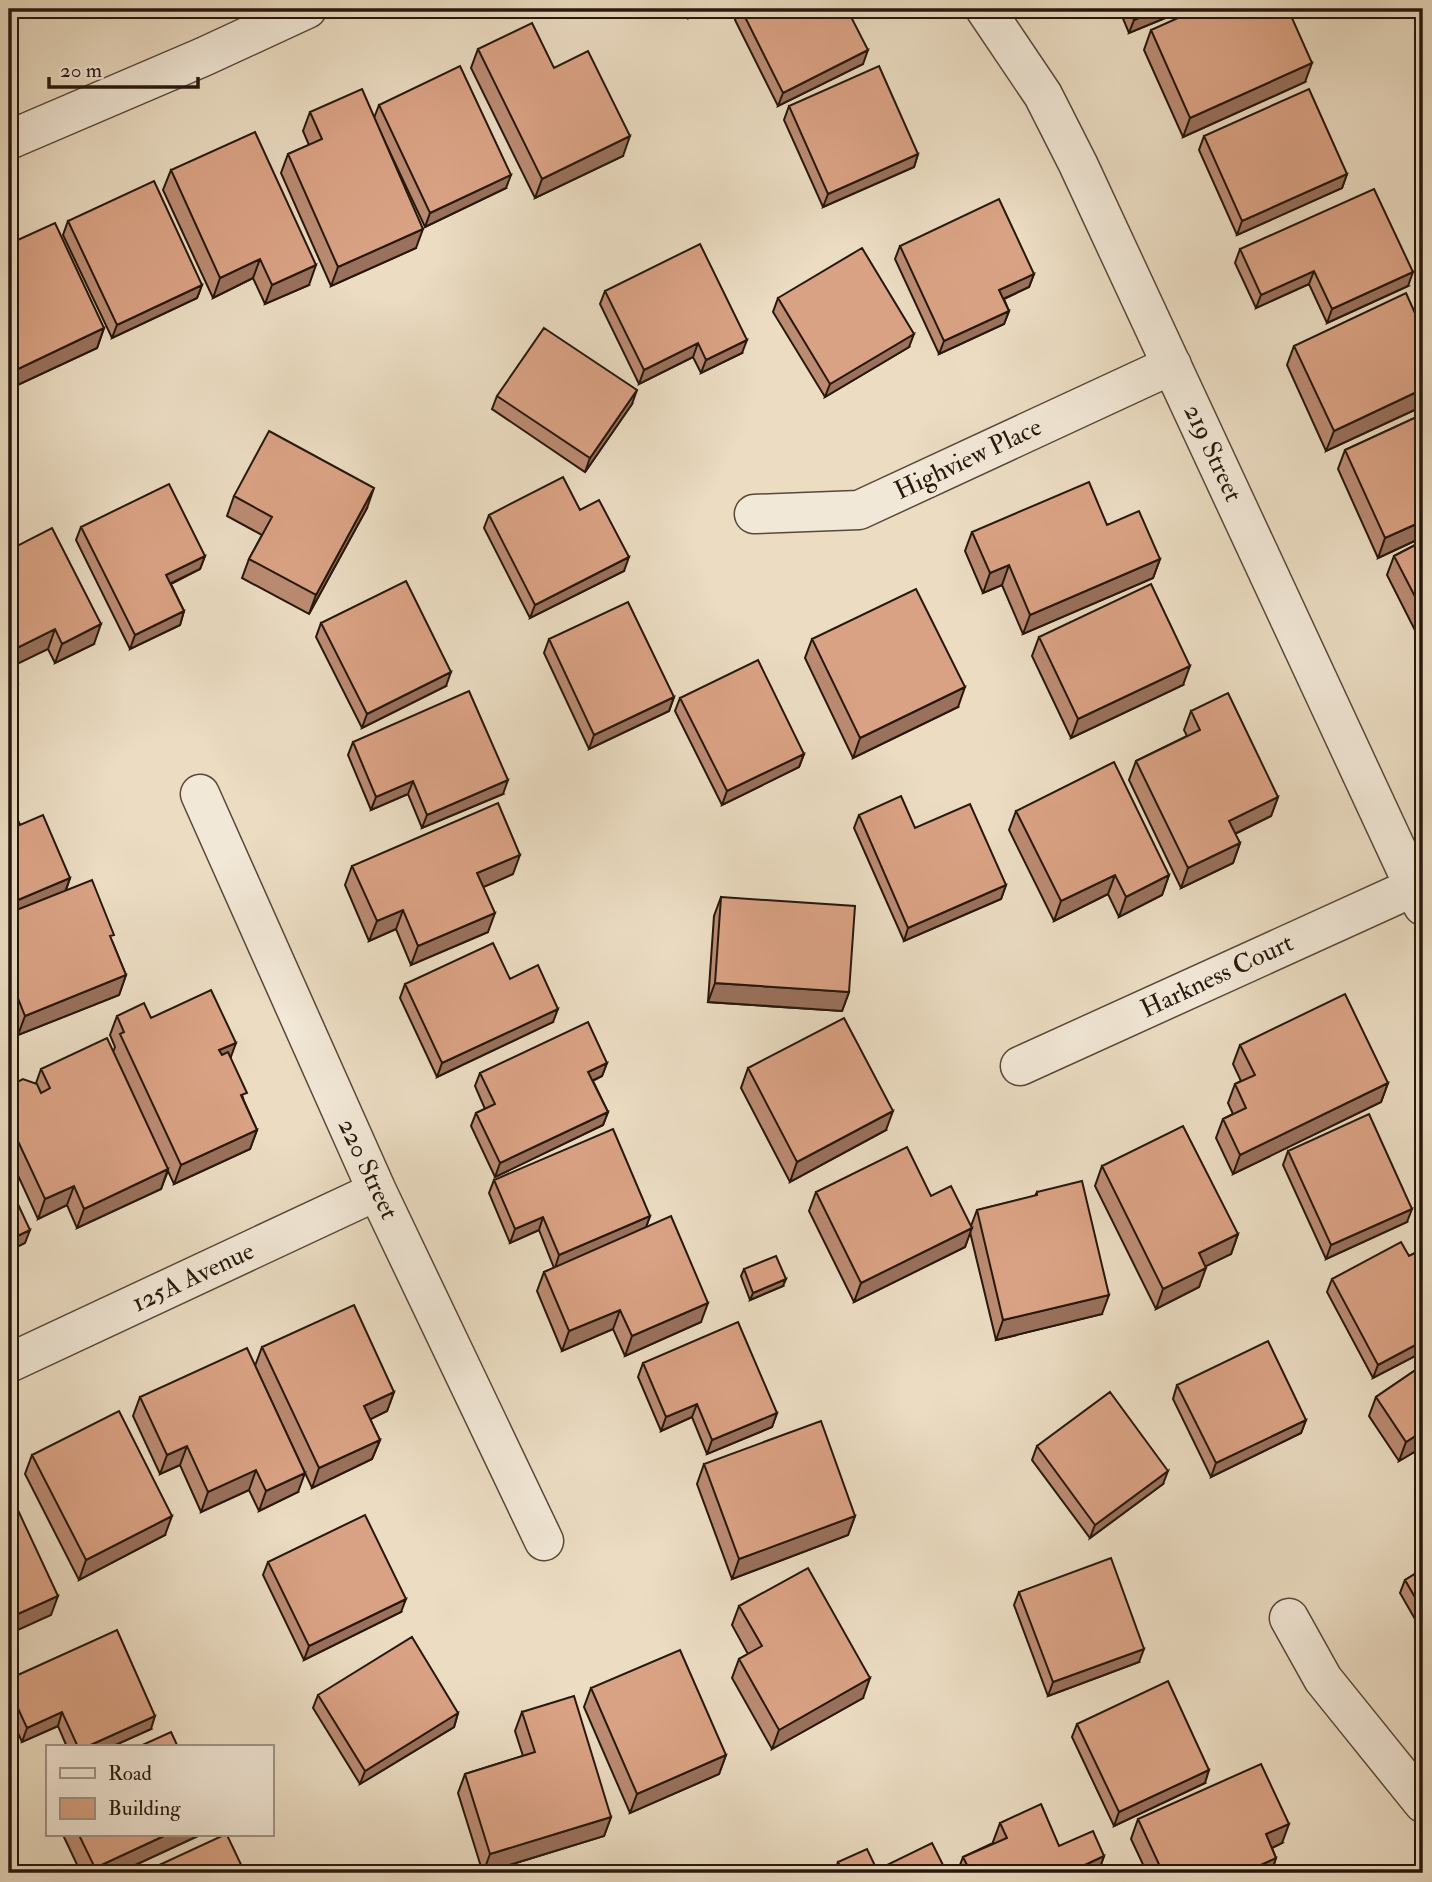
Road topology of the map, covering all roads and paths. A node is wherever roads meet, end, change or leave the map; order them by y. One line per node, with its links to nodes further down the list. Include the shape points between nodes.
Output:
1 (307, 9): 3 (street)
2 (985, 9): 4 (street, 219 Street, via 1049,106)
3 (9, 141)
4 (1172, 365): 5 (street, Highview Place, via 859,510); 7 (street, 219 Street)
5 (754, 514)
6 (200, 794): 9 (street, 220 Street)
7 (1419, 897): 8 (street, Harkness Court)
8 (1020, 1066)
9 (377, 1191): 10 (street, 125A Avenue); 11 (street, 220 Street)
10 (9, 1363)
11 (544, 1541)
12 (1289, 1618): 13 (street, via 1323,1679)
13 (1423, 1803)

